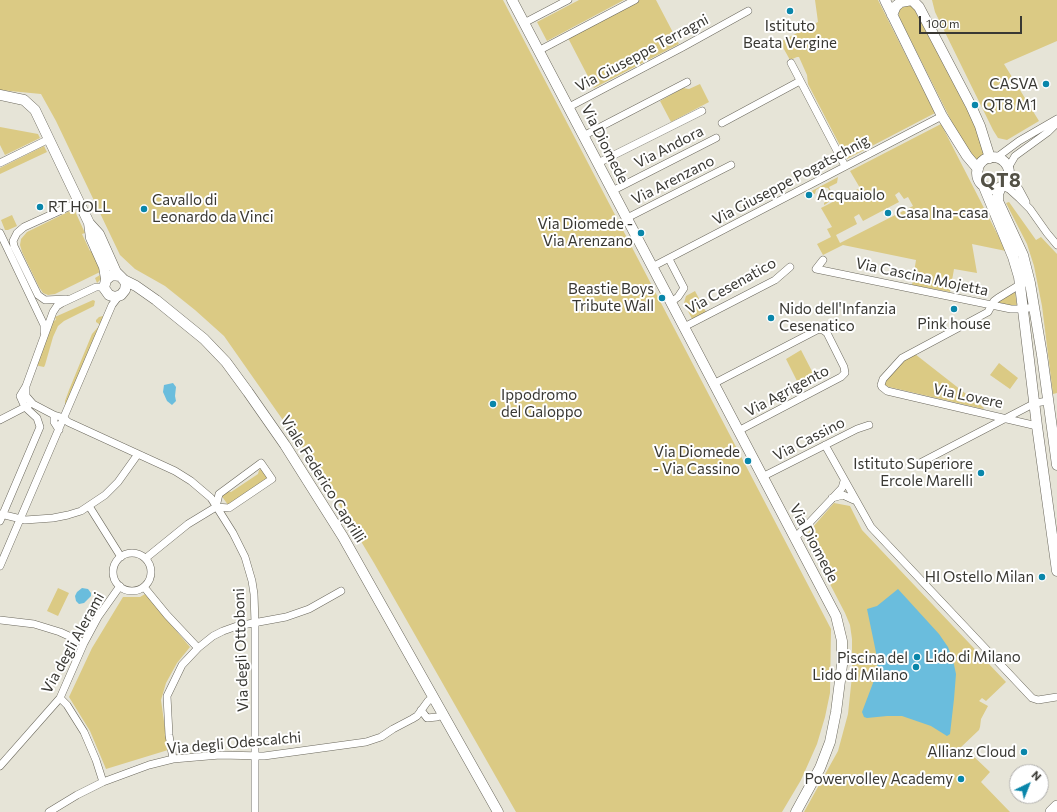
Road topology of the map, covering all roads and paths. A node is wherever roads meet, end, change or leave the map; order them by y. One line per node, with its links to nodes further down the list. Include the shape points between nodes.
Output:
1 (512, 0): 8 (street, Via Diomede)
2 (568, 0): 8 (street)
3 (635, 0): 9 (street)
4 (885, 0): 7 (street)
5 (912, 0): 7 (street, via 901,2); 23 (street, via 919,7 971,106)
6 (748, 11): 14 (street, Via Giuseppe Terragni)
7 (892, 15): 16 (street)
8 (524, 23): 9 (street, Via Diomede)
9 (538, 51): 14 (street, Via Diomede)
10 (790, 63): 11 (street)
11 (800, 81): 18 (street); 27 (street)
12 (687, 82): 20 (street)
13 (0, 95): 22 (street, via 29,103 37,113)
14 (569, 107): 20 (street, Via Diomede)
15 (702, 111): 25 (street)
16 (942, 116): 27 (street, Via Giuseppe Pogatschnig); 28 (street)
17 (1057, 119): 23 (street)
18 (722, 123)
19 (1057, 123): 29 (street, via 1015,156)
20 (583, 136): 25 (street, Via Diomede)
21 (716, 138): 32 (street, Via Andora)
22 (49, 139): 24 (street); 33 (street)
23 (993, 158): 28 (street, via 982,161); 29 (street, via 1003,161)
24 (0, 163)
25 (598, 164): 32 (street, Via Diomede)
26 (731, 165): 35 (street, Via Arenzano)
27 (845, 166): 39 (street, Via Giuseppe Pogatschnig)
28 (978, 169): 30 (street, via 978,180)
29 (1008, 172): 31 (street, via 1007,181); 34 (street)
30 (984, 187): 31 (street); 45 (street)
31 (1002, 187): 34 (street, via 1014,193); 45 (street, via 998,201 1023,255)
32 (612, 191): 35 (street, Via Diomede)
33 (79, 202): 36 (street); 47 (street, via 24,227 17,233 14,241 14,246 38,295 45,300)
34 (1030, 209): 38 (street)
35 (627, 218): 41 (street, Via Diomede)
36 (89, 223): 43 (street, via 99,234 116,272); 44 (street, via 91,238 104,267)
37 (0, 233): 54 (street, via 44,326)
38 (1057, 245)
39 (670, 259): 41 (street, Via Giuseppe Pogatschnig); 49 (street, via 684,288)
40 (823, 260): 50 (street, Via Cascina Mojetta, via 816,269)
41 (652, 267): 49 (street, Via Diomede)
42 (790, 267): 53 (street, Via Cesenatico, via 775,280)
43 (122, 278): 44 (street, via 113,275); 46 (street, via 126,286); 48 (street, Viale Federico Caprilli)
44 (105, 283): 46 (street, via 105,291 109,295); 47 (street)
45 (1025, 284): 50 (street, via 998,298); 51 (street); 52 (street)
46 (120, 295): 48 (street, Viale Federico Caprilli, via 143,295); 62 (street, via 112,305)
47 (72, 299): 54 (street, via 55,308)
48 (156, 300): 93 (street, Viale Federico Caprilli, via 209,344 248,392 337,527)
49 (671, 302): 53 (street, Via Diomede)
50 (992, 305): 52 (street, Via Cascina Mojetta); 63 (street, Via Lovere, via 988,312 902,358 882,379 881,385 887,391)
51 (1034, 307): 52 (street, Via Cascina Mojetta); 57 (street)
52 (1023, 309): 58 (street)
53 (684, 327): 55 (street, Via Diomede)
54 (44, 334): 56 (street)
55 (713, 384): 68 (street, Via Diomede); 68 (street, Via Agrigento, via 817,330 821,329 826,333 844,367 845,371 841,377)
56 (26, 386): 59 (street, via 26,396); 60 (street, via 20,396)
57 (1048, 401): 58 (street, Via Lovere); 72 (street)
58 (1034, 403): 63 (street, Via Lovere); 66 (street)
59 (33, 404): 60 (street); 61 (street, Via degli Ottoboni)
60 (25, 407): 64 (street); 79 (street, via 37,418 40,427)
61 (54, 414): 62 (street, Via degli Ottoboni); 67 (street, via 54,422)
62 (64, 418): 67 (street); 70 (street, Via degli Ottoboni)
63 (1006, 418): 66 (street); 71 (street)
64 (0, 420)
65 (868, 425): 69 (street, Via Cassino)
66 (1036, 426): 85 (street)
67 (59, 430): 80 (street)
68 (738, 431): 73 (street, Via Diomede)
69 (825, 445): 73 (street, Via Cassino); 74 (street)
70 (138, 454): 77 (street, via 118,482); 78 (street, Via degli Ottoboni, via 191,481 211,498)
71 (918, 464)
72 (1057, 465)
73 (762, 477): 81 (street, Via Diomede)
74 (844, 481): 75 (street, via 842,488); 76 (street)
75 (832, 498): 76 (street, via 844,495); 81 (street)
76 (856, 502): 94 (street, via 871,527 1032,698 1038,700)
77 (89, 506): 80 (street, via 68,516); 82 (street)
78 (216, 507): 78 (street, via 229,508 272,479 261,463 219,494); 83 (street, via 188,524); 90 (street, Via degli Ottoboni, via 233,533 247,563 254,594)
79 (1, 517): 80 (street)
80 (20, 520): 84 (street)
81 (794, 538): 106 (street, Via Diomede, via 836,616 842,641 842,665 830,742 820,768)
82 (120, 557): 83 (street, via 133,553); 86 (street, Via degli Alerami, via 113,573)
83 (146, 558): 87 (street, via 151,574)
84 (0, 566)
85 (1057, 571)
86 (120, 586): 87 (street, Via degli Alerami, via 132,591); 91 (street, Via degli Alerami, via 98,617)
87 (144, 587): 92 (street)
88 (341, 591): 90 (street, via 306,610)
89 (0, 620): 91 (street, via 34,624 60,632)
90 (255, 623): 92 (street, via 222,631); 98 (street, Via degli Ottoboni)
91 (84, 644): 95 (street, Via degli Alerami)
92 (198, 648): 99 (street, via 176,674 167,696)
93 (434, 697): 96 (street); 97 (street, Viale Federico Caprilli)
94 (1057, 697)
95 (60, 698): 100 (street, Via degli Alerami); 101 (street, via 84,732)
96 (421, 710): 97 (street, via 427,718); 98 (street, Via degli Odescalchi, via 412,719 381,737 366,742)
97 (444, 714): 105 (street, Viale Federico Caprilli)
98 (256, 755): 99 (street, Via degli Odescalchi); 104 (street, Via degli Ottoboni)
99 (173, 759): 101 (street, Via degli Odescalchi)
100 (0, 766)
101 (102, 782): 103 (street, Via degli Odescalchi)
102 (1057, 806): 107 (main road)
103 (49, 812)
104 (255, 812)
105 (498, 812)
106 (796, 812)
107 (1051, 812)

